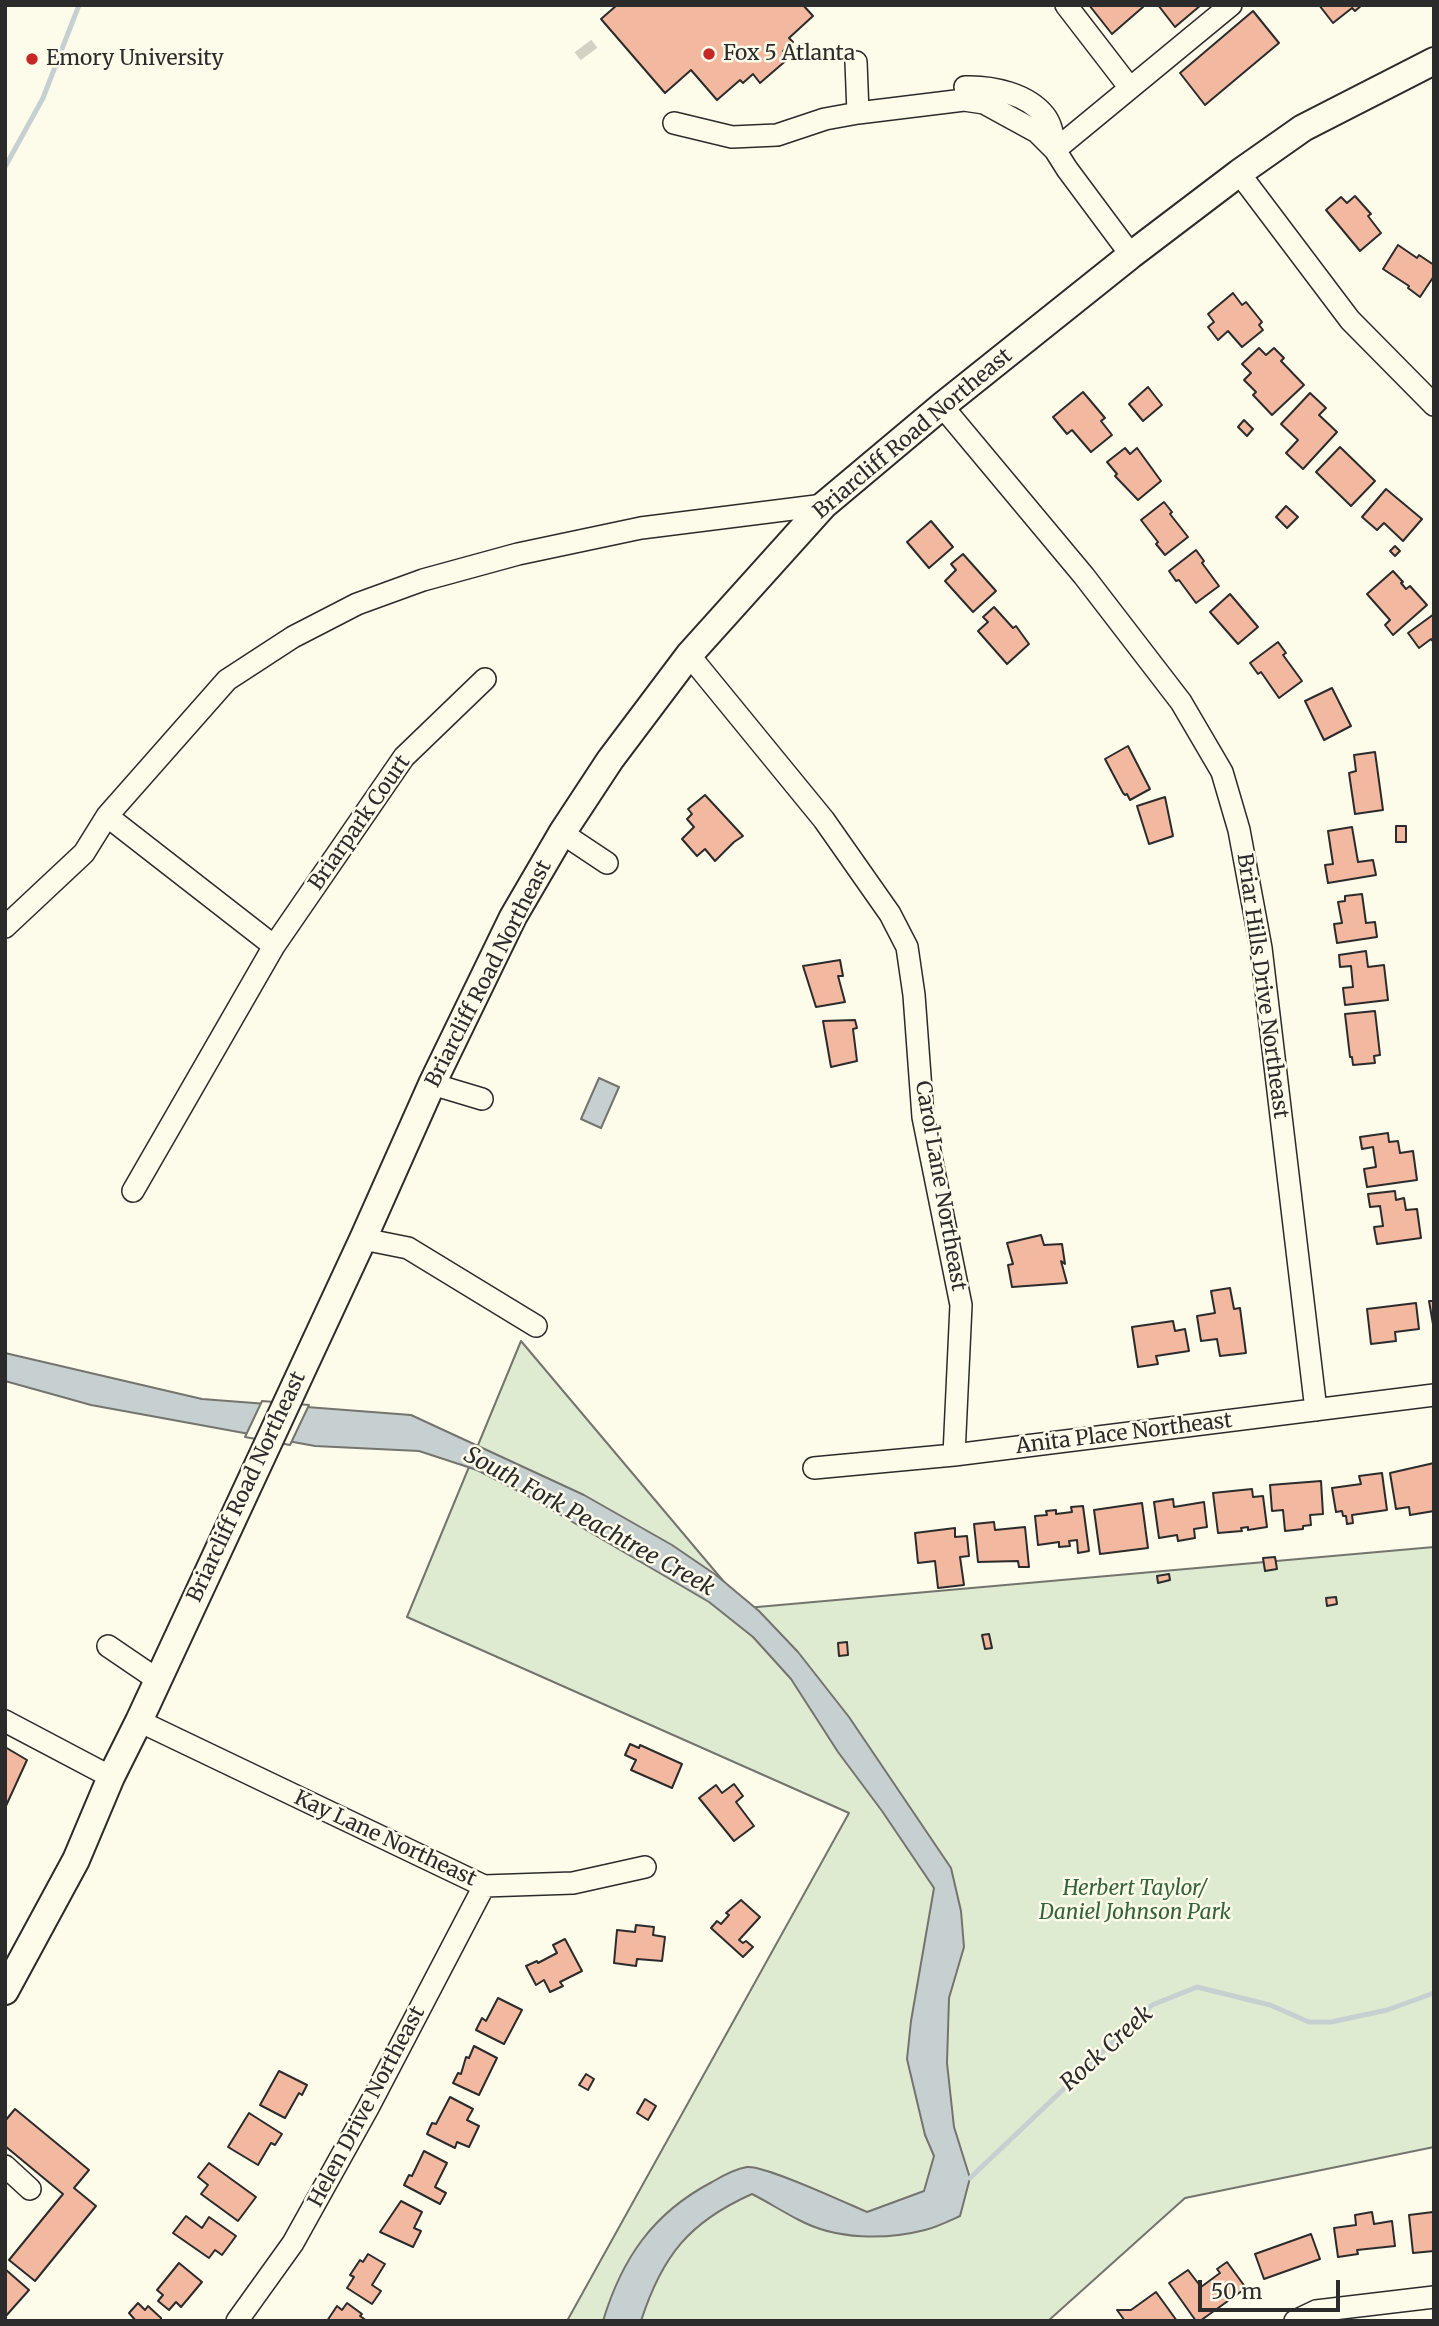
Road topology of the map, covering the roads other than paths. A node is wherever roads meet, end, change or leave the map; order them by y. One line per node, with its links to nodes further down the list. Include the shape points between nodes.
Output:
1 (1066, 5): 5 (street)
2 (1231, 5): 5 (street)
3 (1434, 61): 9 (main road, Briarcliff Road Northeast, via 1303,128)
4 (856, 62): 6 (street)
5 (1130, 88): 8 (street)
6 (858, 113): 7 (street, via 777,135 733,137); 8 (street, via 964,100 985,103 1037,132); 8 (street, via 950,88 1002,91 1030,101 1046,117)
7 (674, 123)
8 (1055, 150): 10 (street)
9 (1239, 173): 10 (main road, Briarcliff Road Northeast); 11 (street, via 1350,320)
10 (1131, 254): 12 (main road, Briarcliff Road Northeast)
11 (1434, 405)
12 (943, 406): 13 (main road, Briarcliff Road Northeast); 27 (street, Briar Hills Drive Northeast, via 1181,702 1222,772 1240,830 1261,948)
13 (824, 505): 14 (main road, Briarcliff Road Northeast); 16 (street, via 641,528 423,580 357,604 293,637 227,680)
14 (689, 655): 17 (main road, Briarcliff Road Northeast); 28 (street, Carol Lane Northeast, via 824,820 890,914 907,947 923,1116 961,1306)
15 (485, 679): 20 (street, Briarpark Court, via 404,757)
16 (107, 816): 19 (street, via 84,853); 20 (street)
17 (562, 833): 18 (street); 21 (main road, Briarcliff Road Northeast, via 513,917)
18 (607, 863)
19 (5, 927)
20 (274, 946): 23 (street, Briarpark Court)
21 (432, 1084): 22 (street); 24 (main road, Briarcliff Road Northeast)
22 (482, 1099)
23 (133, 1191)
24 (363, 1238): 25 (street, via 408,1248); 31 (main road, Briarcliff Road Northeast)
25 (537, 1326)
26 (1434, 1395): 27 (street, Anita Place Northeast)
27 (1317, 1410): 28 (street, Anita Place Northeast)
28 (954, 1455): 29 (street, Anita Place Northeast)
29 (814, 1468)
30 (108, 1646): 31 (street)
31 (158, 1680): 33 (main road, Briarcliff Road Northeast)
32 (5, 1720): 34 (street)
33 (139, 1721): 34 (main road, Briarcliff Road Northeast); 36 (street, Kay Lane Northeast)
34 (111, 1777): 37 (main road, Briarcliff Road Northeast, via 76,1860)
35 (645, 1867): 36 (street, Kay Lane Northeast, via 573,1883)
36 (484, 1886): 41 (street, Helen Drive Northeast, via 293,2244)
37 (5, 1991)
38 (5, 2166): 39 (street)
39 (30, 2189)
40 (1434, 2297): 42 (street, via 1316,2311)
41 (237, 2321)
42 (1295, 2321)

